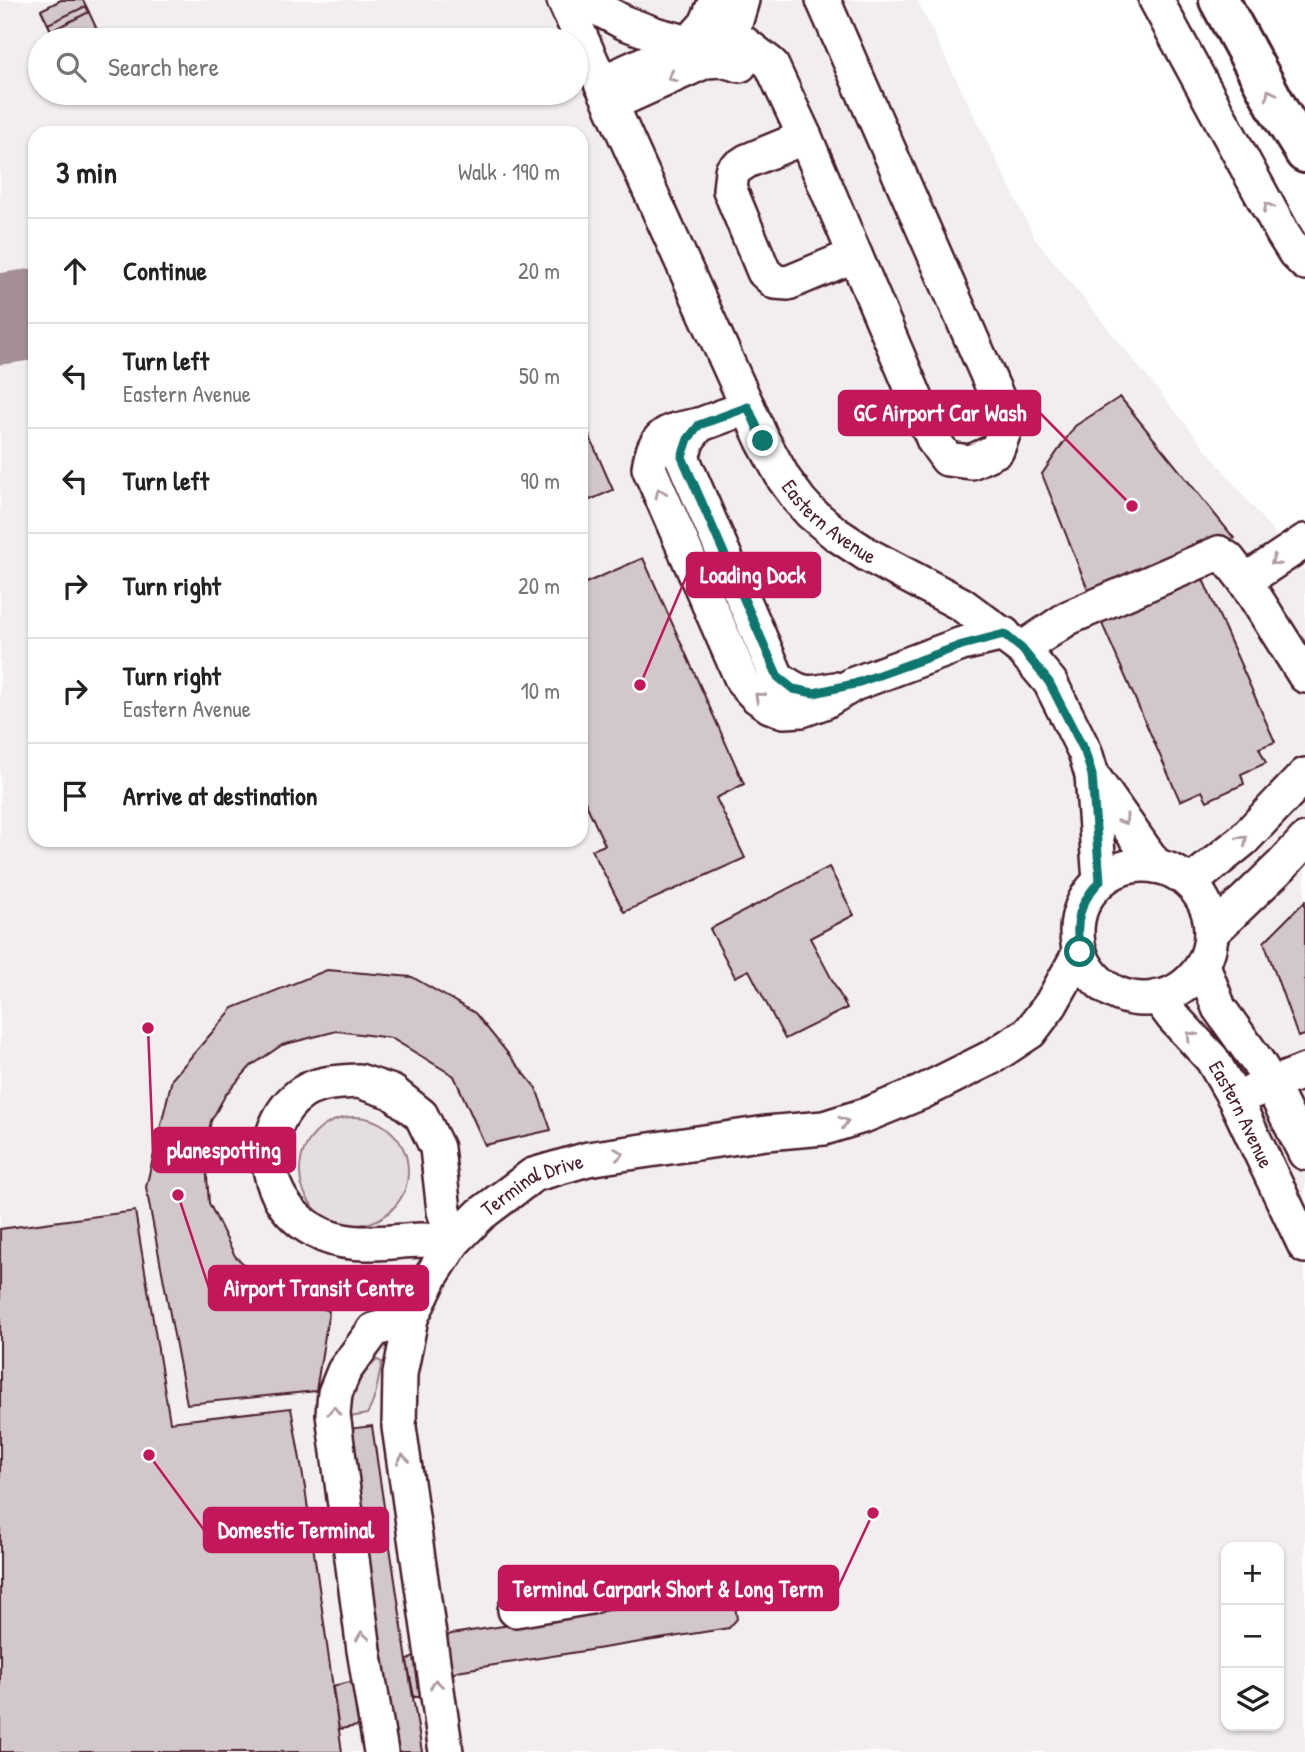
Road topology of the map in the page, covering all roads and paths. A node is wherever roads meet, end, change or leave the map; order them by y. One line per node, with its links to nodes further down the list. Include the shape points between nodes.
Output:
1 (564, 0): 8 (street, Eastern Avenue)
2 (582, 0): 10 (street, via 625,23)
3 (716, 0): 10 (street, via 706,24)
4 (742, 0): 9 (street)
5 (823, 0): 15 (street, via 1001,406 1006,426 997,450 971,462 947,458 934,441)
6 (1156, 0): 16 (street, one-way to 6, via 1283,234)
7 (1219, 0): 14 (highway, one-way to 7)
8 (577, 28)
9 (731, 38): 10 (street); 13 (street, via 771,64)
10 (689, 43): 12 (street)
11 (588, 53): 12 (street, Eastern Avenue)
12 (606, 93): 13 (street, one-way to 12, via 751,73 722,60); 17 (street, Eastern Avenue)
13 (797, 140): 15 (street); 15 (street, via 732,171 730,190 764,272 775,282 788,283)
14 (1305, 153)
15 (855, 255)
16 (1305, 263)
17 (748, 407): 20 (street, Eastern Avenue, via 784,479 811,513 868,555 961,604); 20 (street, one-way to 17, via 962,645 854,684 802,710 784,711 756,696 743,682 649,468 658,440 671,431)
18 (1305, 541): 19 (street, one-way to 19)
19 (1245, 581): 20 (street, via 1219,552); 21 (street)
20 (1013, 642): 22 (street, Eastern Avenue, via 1049,682)
21 (1305, 676)
22 (1092, 775): 25 (street, Eastern Avenue, one-way to 25); 26 (street, Eastern Avenue)
23 (1305, 775): 27 (street, one-way to 23, via 1243,840)
24 (1305, 841): 28 (street)
25 (1156, 866): 26 (street, via 1126,867); 27 (street)
26 (1100, 881): 29 (street, via 1089,892 1080,914)
27 (1190, 883): 28 (street, via 1202,897)
28 (1211, 933): 30 (street)
29 (1080, 952): 31 (street, via 1102,984 1119,994); 36 (street, Terminal Drive, one-way to 29, via 533,1175 588,1158 824,1128 920,1093 1030,1032)
30 (1203, 965): 31 (street, via 1192,980); 33 (street, Eastern Avenue, via 1219,1008)
31 (1158, 997): 34 (street, Eastern Avenue, one-way to 31, via 1212,1059)
32 (1305, 1071): 33 (street)
33 (1271, 1084): 34 (street); 35 (street, Eastern Avenue)
34 (1235, 1100): 37 (street, Eastern Avenue)
35 (1305, 1153)
36 (454, 1241): 36 (street, via 444,1211 437,1147 421,1115 392,1092 359,1081 329,1083 302,1092 282,1113 272,1137 269,1165 277,1192 292,1215 317,1233 348,1242); 38 (street, Terminal Drive)
37 (1305, 1246)
38 (411, 1318): 41 (street, one-way to 38, via 333,1414 344,1371 374,1330); 42 (street, Terminal Drive, one-way to 38, via 399,1427 400,1374)
39 (591, 1597): 40 (street)
40 (515, 1610)
41 (382, 1752)
42 (446, 1752)

